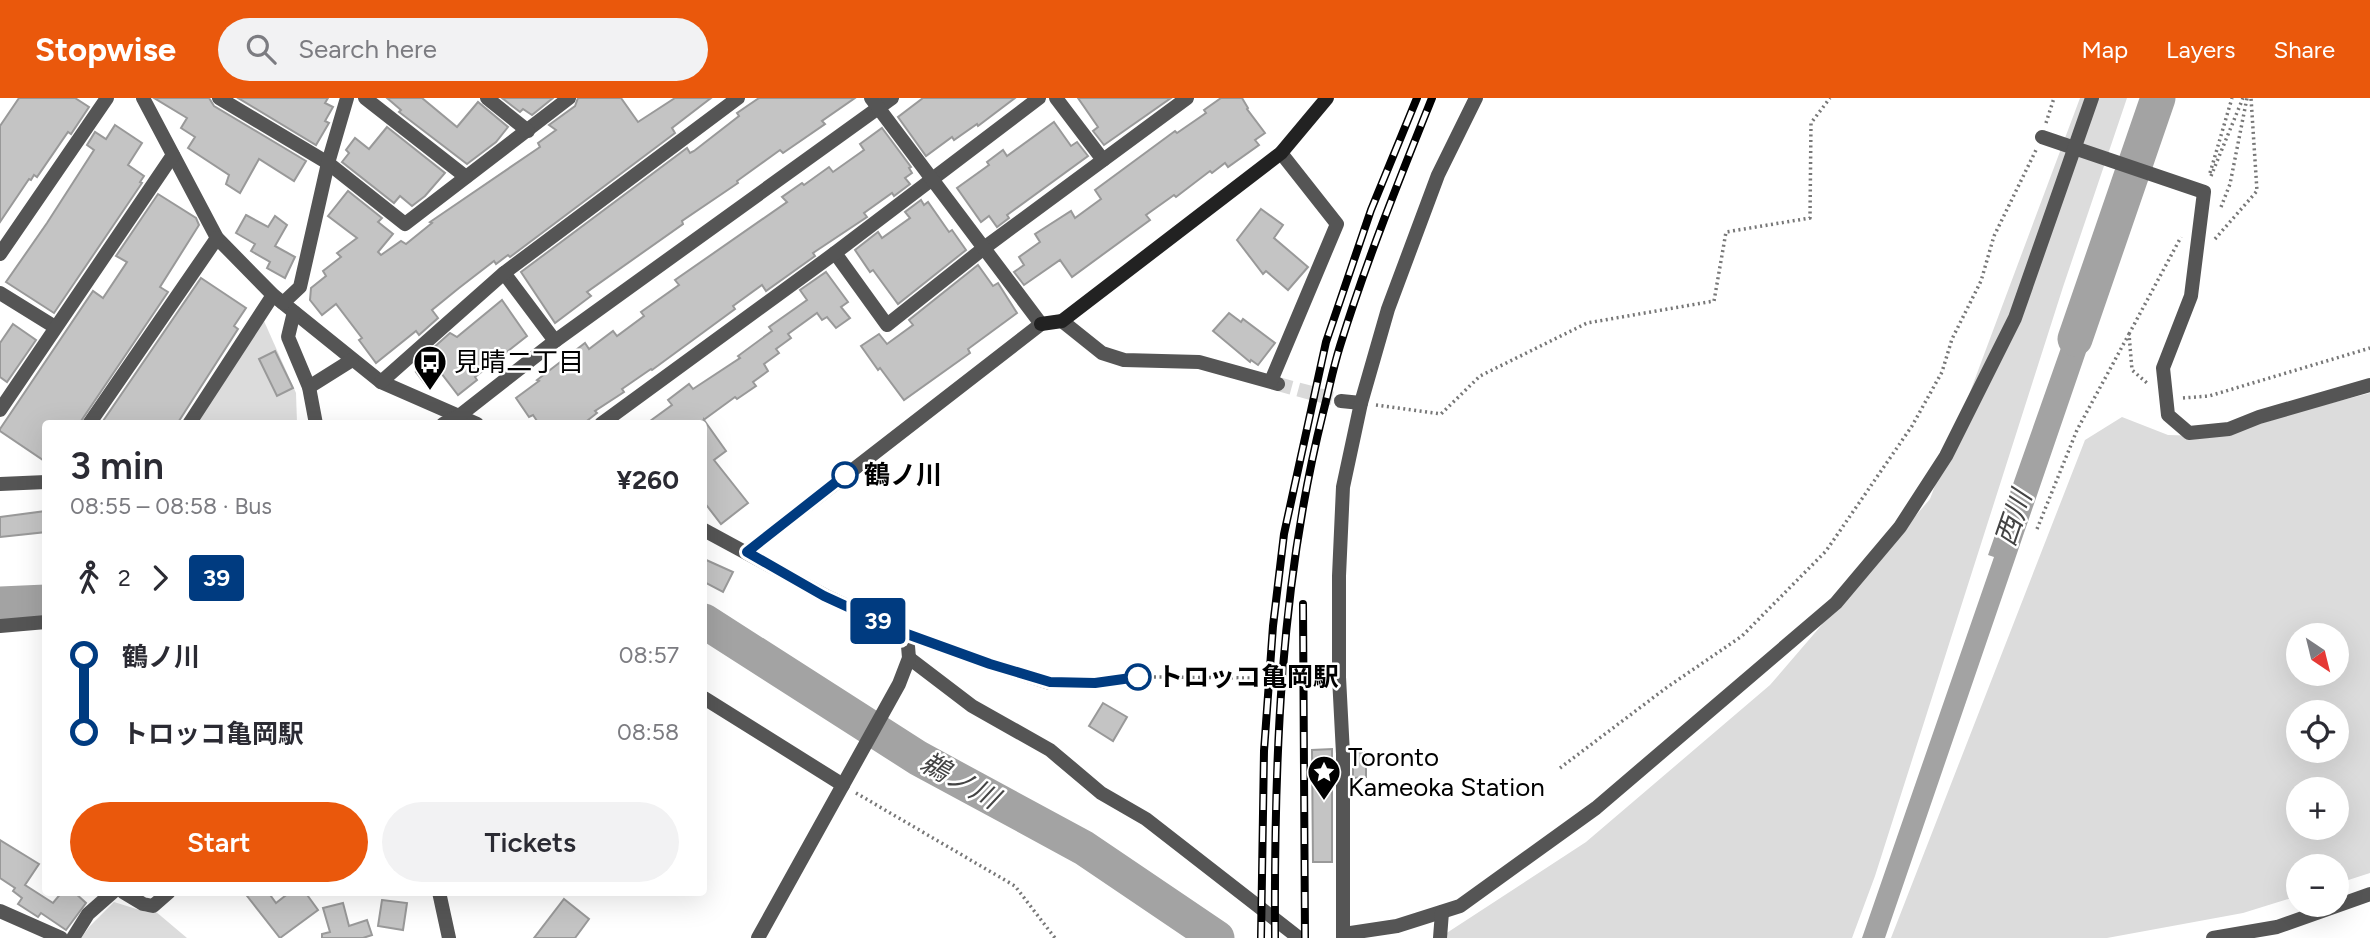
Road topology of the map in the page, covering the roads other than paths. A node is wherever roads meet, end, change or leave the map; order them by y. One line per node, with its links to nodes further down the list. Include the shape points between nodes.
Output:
1 (107, 98): 29 (street)
2 (144, 98): 21 (street)
3 (219, 98): 23 (street)
4 (347, 98): 23 (street)
5 (365, 98): 24 (street)
6 (487, 98): 17 (street)
7 (569, 98): 17 (street)
8 (738, 98): 30 (street)
9 (892, 98): 16 (street)
10 (1039, 98): 25 (street)
11 (1056, 98): 22 (street)
12 (1187, 98): 22 (street)
13 (1327, 98): 20 (street)
14 (1476, 98): 42 (street, via 1438,175 1388,309)
15 (2092, 98): 19 (street)
16 (874, 103): 25 (street); 36 (street)
17 (528, 131): 24 (street)
18 (2042, 137): 19 (street)
19 (2079, 149): 39 (street, via 2204,192 2191,296 2163,368 2168,415 2189,433 2229,429); 68 (street, via 2015,318 1947,456 1900,527 1836,603 1596,808 1460,906)
20 (1281, 153): 33 (street); 33 (street, via 1337,224 1274,383 1199,362 1124,360 1102,353)
21 (173, 155): 26 (street); 35 (street)
22 (1103, 159): 27 (street)
23 (328, 163): 24 (street, via 405,224); 32 (street, via 300,287)
24 (466, 177)
25 (933, 178): 27 (street); 28 (street)
26 (217, 238): 32 (street); 45 (street)
27 (984, 248): 28 (street, via 887,325); 34 (street)
28 (835, 253): 50 (street)
29 (0, 254)
30 (504, 273): 36 (street); 38 (street)
31 (0, 293): 35 (street)
32 (283, 303): 37 (street); 40 (street, via 288,337); 46 (street)
33 (1062, 321): 34 (street)
34 (1041, 324): 54 (street)
35 (55, 327): 43 (street)
36 (555, 341): 44 (street)
37 (352, 360): 38 (street); 40 (street)
38 (381, 382): 44 (street)
39 (2370, 385)
40 (309, 387): 47 (street)
41 (1341, 401): 42 (street)
42 (1361, 403): 69 (street, via 1343,487 1339,576)
43 (0, 410)
44 (459, 416): 48 (street); 49 (street)
45 (92, 420)
46 (192, 420)
47 (315, 420)
48 (451, 420)
49 (468, 420)
50 (606, 420)
51 (42, 482): 52 (street)
52 (0, 484)
53 (707, 532): 54 (street)
54 (747, 552): 57 (street, via 824,596)
55 (42, 622): 56 (street)
56 (0, 626)
57 (907, 634): 58 (street); 59 (street, via 1050,682 1095,683)
58 (909, 658): 61 (street); 74 (street, via 972,706 1050,750 1101,793 1146,820)
59 (1138, 677)
60 (707, 700): 61 (street)
61 (847, 778): 73 (street)
62 (2370, 894): 76 (street, via 2277,927)
63 (108, 896): 71 (street, via 88,914)
64 (130, 896): 65 (street, via 153,906)
65 (164, 896)
66 (440, 896): 72 (street)
67 (0, 911): 70 (street)
68 (1442, 912): 69 (street); 75 (street)
69 (1343, 936)
70 (61, 938)
71 (74, 938)
72 (449, 938)
73 (758, 938)
74 (1300, 938)
75 (1440, 938)
76 (2213, 938)

